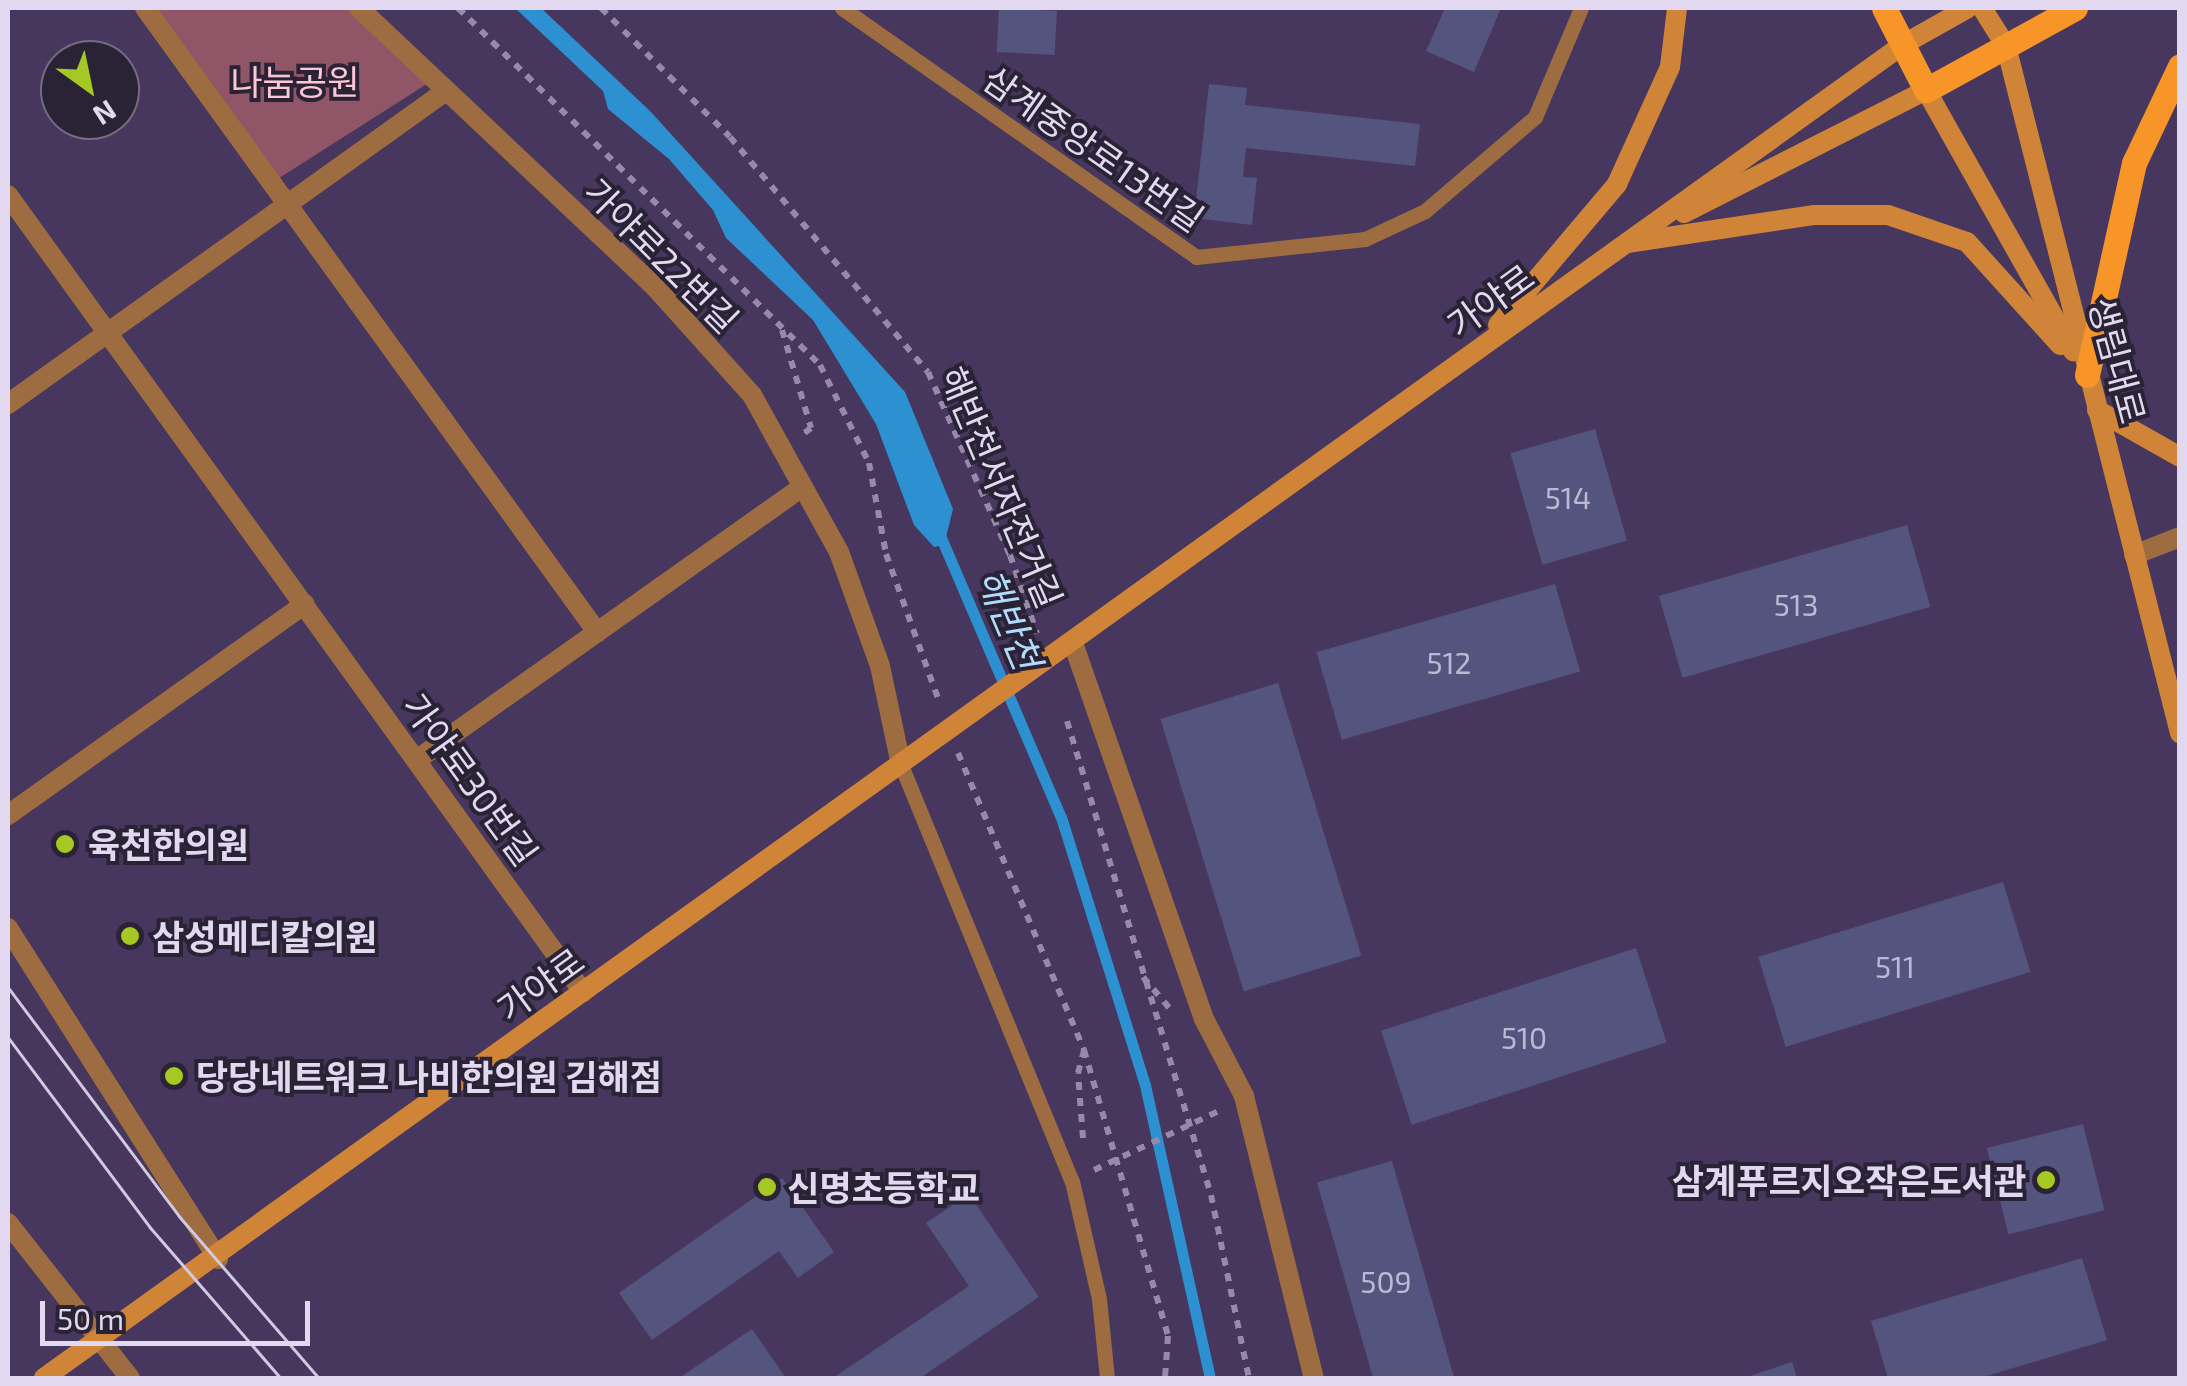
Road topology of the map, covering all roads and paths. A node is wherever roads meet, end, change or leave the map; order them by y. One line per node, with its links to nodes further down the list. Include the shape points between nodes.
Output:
1 (145, 8): 17 (street)
2 (358, 8): 15 (street, 가야로22번길)
3 (602, 8): 32 (path, 해반천서자전거길, via 730,137 928,372)
4 (842, 8): 5 (lane, 삼계중앙로13번길, via 1196,257 1365,240 1425,211 1536,117)
5 (1581, 8)
6 (1677, 8): 21 (main road, via 1670,67 1617,184)
7 (1884, 8): 11 (main road)
8 (1968, 8): 11 (main road, 가야로)
9 (1982, 8): 12 (main road, 생림대로)
10 (2075, 8): 12 (main road)
11 (1904, 44): 14 (main road); 18 (main road, 가야로)
12 (2006, 46): 14 (main road); 22 (main road, 생림대로)
13 (2180, 66): 22 (main road, via 2134,163)
14 (1926, 90): 18 (main road); 22 (main road)
15 (446, 91): 17 (street); 25 (street, 가야로22번길, via 655,287 752,395)
16 (8, 195): 20 (street, 가야로30번길)
17 (288, 204): 20 (street); 31 (street)
18 (1624, 243): 21 (main road, 가야로); 22 (main road, via 1815,215 1888,215 1967,242)
19 (780, 324): 25 (path, via 811,428)
20 (108, 332): 23 (street); 30 (street, 가야로30번길)
21 (1478, 349): 32 (main road, 가야로)
22 (2087, 375): 24 (main road, 생림대로)
23 (8, 404)
24 (2097, 410): 26 (main road); 29 (main road, 생림대로)
25 (782, 450): 27 (street, 가야로22번길)
26 (2180, 458)
27 (802, 486): 31 (street); 36 (street, 가야로22번길, via 839,552 880,666)
28 (2180, 537): 29 (street)
29 (2134, 555): 34 (main road, 생림대로)
30 (306, 604): 35 (street, 가야로30번길); 37 (street)
31 (597, 632): 35 (street)
32 (1057, 648): 36 (main road, 가야로); 50 (street, via 1204,1019 1244,1096)
33 (1060, 702): 49 (path, via 1211,1195)
34 (2180, 734)
35 (418, 759): 39 (street, 가야로30번길)
36 (901, 766): 39 (main road, 가야로); 42 (lane)
37 (8, 816)
38 (8, 928): 44 (street)
39 (584, 992): 44 (main road, 가야로)
40 (1084, 1050): 42 (path)
41 (1223, 1109): 42 (path)
42 (1078, 1178): 48 (lane)
43 (8, 1223): 45 (street)
44 (218, 1259): 45 (main road, 가야로)
45 (97, 1342): 46 (main road, 가야로); 47 (street)
46 (44, 1378)
47 (130, 1378)
48 (1106, 1378)
49 (1249, 1378)
50 (1314, 1378)

